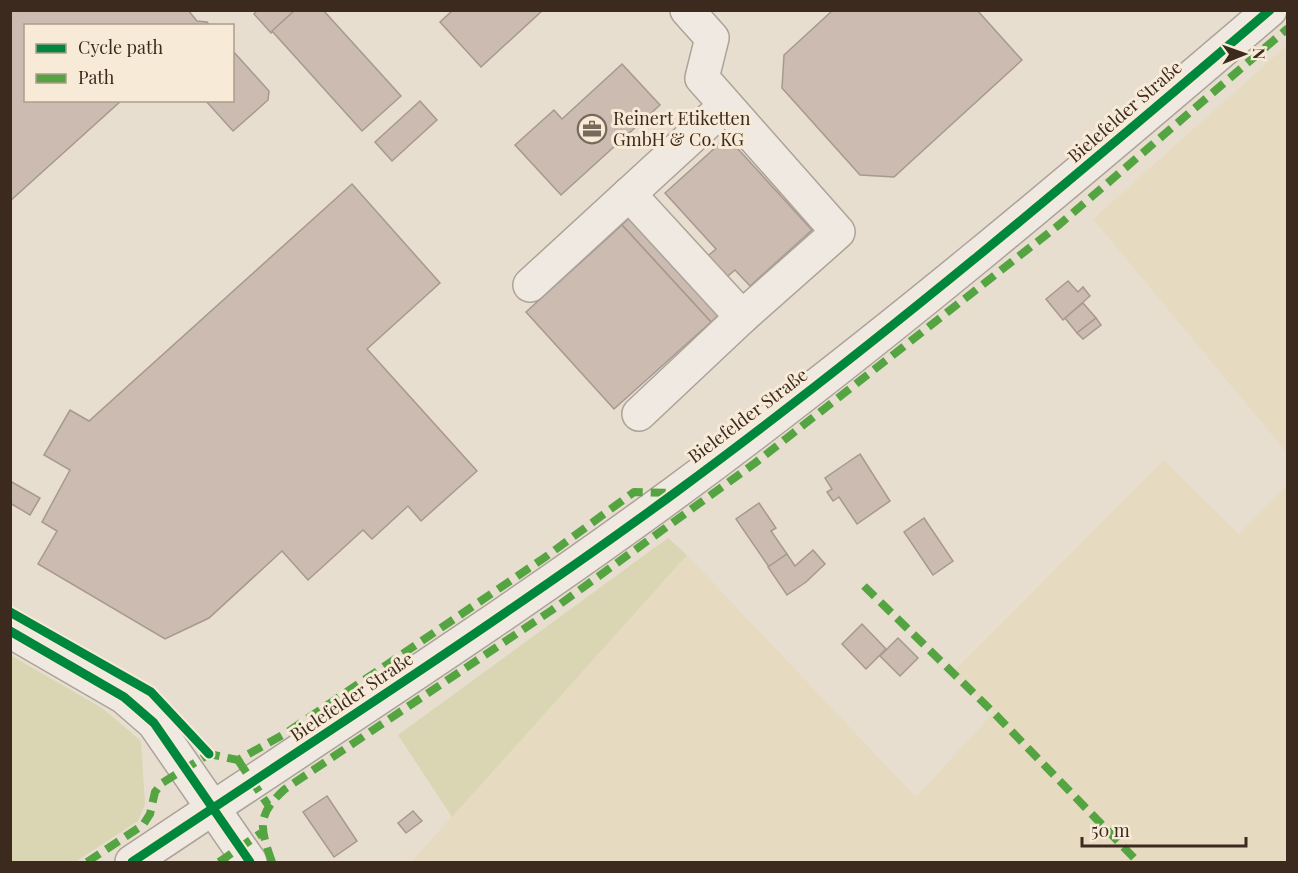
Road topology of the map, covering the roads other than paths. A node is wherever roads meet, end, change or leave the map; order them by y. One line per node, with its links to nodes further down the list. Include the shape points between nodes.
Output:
1 (687, 10): 3 (street, via 711,38 702,78)
2 (1270, 10): 9 (street, Bielefelder Straße, via 1044,203 778,415 467,639)
3 (725, 106): 4 (street); 6 (street, via 838,232)
4 (629, 194): 5 (street); 6 (street)
5 (530, 285)
6 (742, 317): 7 (street)
7 (639, 414)
8 (10, 631): 9 (street, via 124,697 154,723)
9 (214, 807): 10 (street, Bielefelder Straße); 11 (street)
10 (132, 862)
11 (250, 862)

